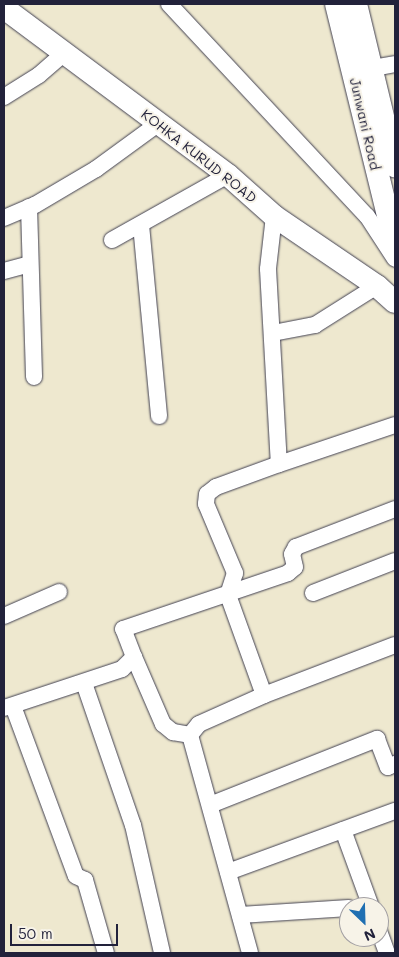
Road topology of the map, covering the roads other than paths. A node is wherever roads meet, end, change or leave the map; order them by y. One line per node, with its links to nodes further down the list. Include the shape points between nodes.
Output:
1 (169, 4): 18 (street, via 367,216)
2 (336, 4): 17 (main road, Junwani Road)
3 (356, 4): 7 (main road, Junwani Road)
4 (4, 8): 5 (main road, KOHKA KURUD ROAD)
5 (64, 53): 8 (street); 9 (main road, KOHKA KURUD ROAD)
6 (395, 64): 7 (street)
7 (373, 68): 10 (main road, Junwani Road)
8 (4, 97)
9 (159, 123): 11 (main road, KOHKA KURUD ROAD); 12 (street, via 96,169)
10 (395, 166)
11 (228, 175): 13 (main road, KOHKA KURUD ROAD); 15 (street)
12 (29, 207): 14 (street); 19 (street)
13 (274, 216): 21 (main road, KOHKA KURUD ROAD); 23 (street, via 268,269)
14 (4, 218)
15 (141, 224): 16 (street); 25 (street)
16 (112, 240)
17 (395, 244)
18 (395, 259)
19 (30, 264): 20 (street); 24 (street)
20 (4, 271)
21 (377, 286): 22 (main road, KOHKA KURUD ROAD); 23 (street, via 315,325)
22 (395, 302)
23 (273, 333): 27 (street)
24 (34, 377)
25 (159, 416)
26 (395, 425): 27 (street)
27 (279, 464): 32 (street, via 216,487 207,494 206,504 235,573)
28 (395, 509): 32 (street, via 300,544 293,550 295,567 291,572)
29 (395, 561): 31 (street)
30 (59, 592): 33 (street)
31 (313, 593)
32 (228, 595): 35 (street, via 123,629); 37 (street)
33 (4, 616)
34 (395, 645): 37 (street)
35 (134, 657): 36 (street, via 122,669); 39 (street, via 163,724 173,732)
36 (84, 682): 38 (street); 49 (street, via 133,825)
37 (264, 695): 39 (street, via 199,724)
38 (8, 707): 48 (street, via 76,876 85,880)
39 (190, 735): 41 (street)
40 (395, 764): 41 (street, via 388,766 377,739)
41 (210, 805): 44 (street)
42 (395, 811): 43 (street)
43 (343, 830): 44 (street); 45 (street)
44 (228, 872): 47 (street)
45 (366, 897)
46 (339, 909): 47 (street)
47 (240, 915): 50 (street)
48 (106, 953)
49 (162, 953)
50 (250, 953)

